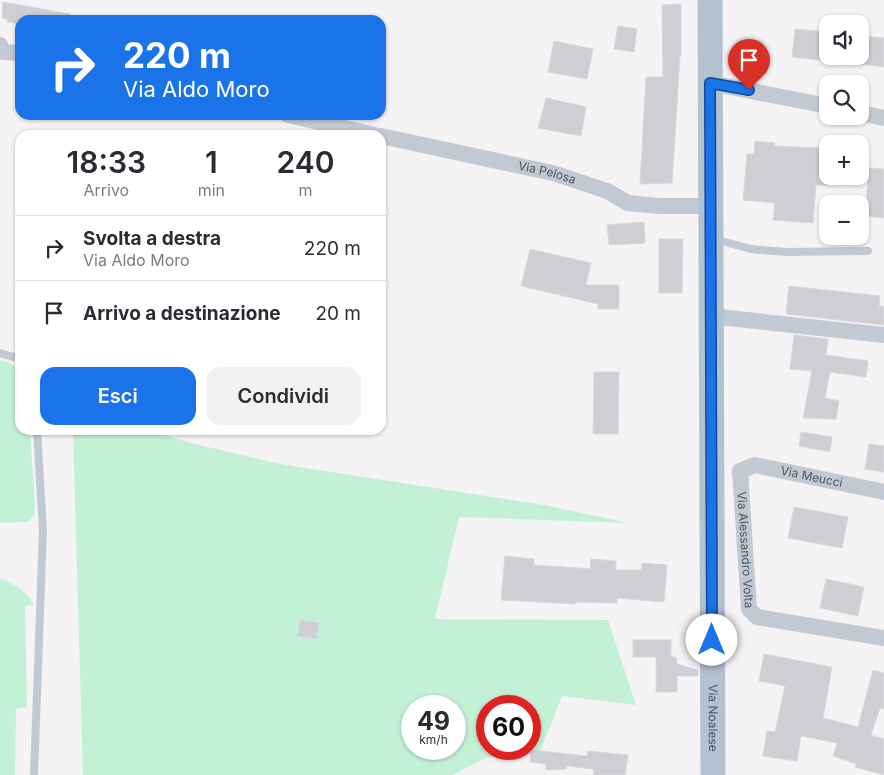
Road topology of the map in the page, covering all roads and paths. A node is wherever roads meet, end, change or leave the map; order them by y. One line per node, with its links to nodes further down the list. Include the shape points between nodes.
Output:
1 (710, 0): 4 (main road, Via Noalese)
2 (0, 45): 3 (street, via 3,52)
3 (15, 53)
4 (710, 83): 5 (street); 11 (main road, Via Noalese)
5 (819, 104)
6 (869, 115): 7 (street)
7 (884, 118)
8 (310, 120): 9 (street)
9 (353, 130)
10 (386, 137): 11 (street, Via Pelosa, via 553,172 606,190 628,203)
11 (710, 206): 12 (main road, Via Noalese)
12 (710, 238): 13 (lane, via 751,249 786,252); 14 (main road, Via Noalese)
13 (868, 251)
14 (710, 316): 15 (street); 19 (main road, Via Noalese)
15 (884, 335)
16 (0, 353): 17 (lane)
17 (15, 358)
18 (37, 435): 23 (lane, via 43,531)
19 (710, 466): 20 (street); 24 (main road, Via Noalese)
20 (740, 471): 21 (street, Via Meucci, via 755,465); 22 (street, Via Alessandro Volta, via 749,609 752,614)
21 (884, 492)
22 (884, 638)
23 (34, 775)
24 (713, 775)

